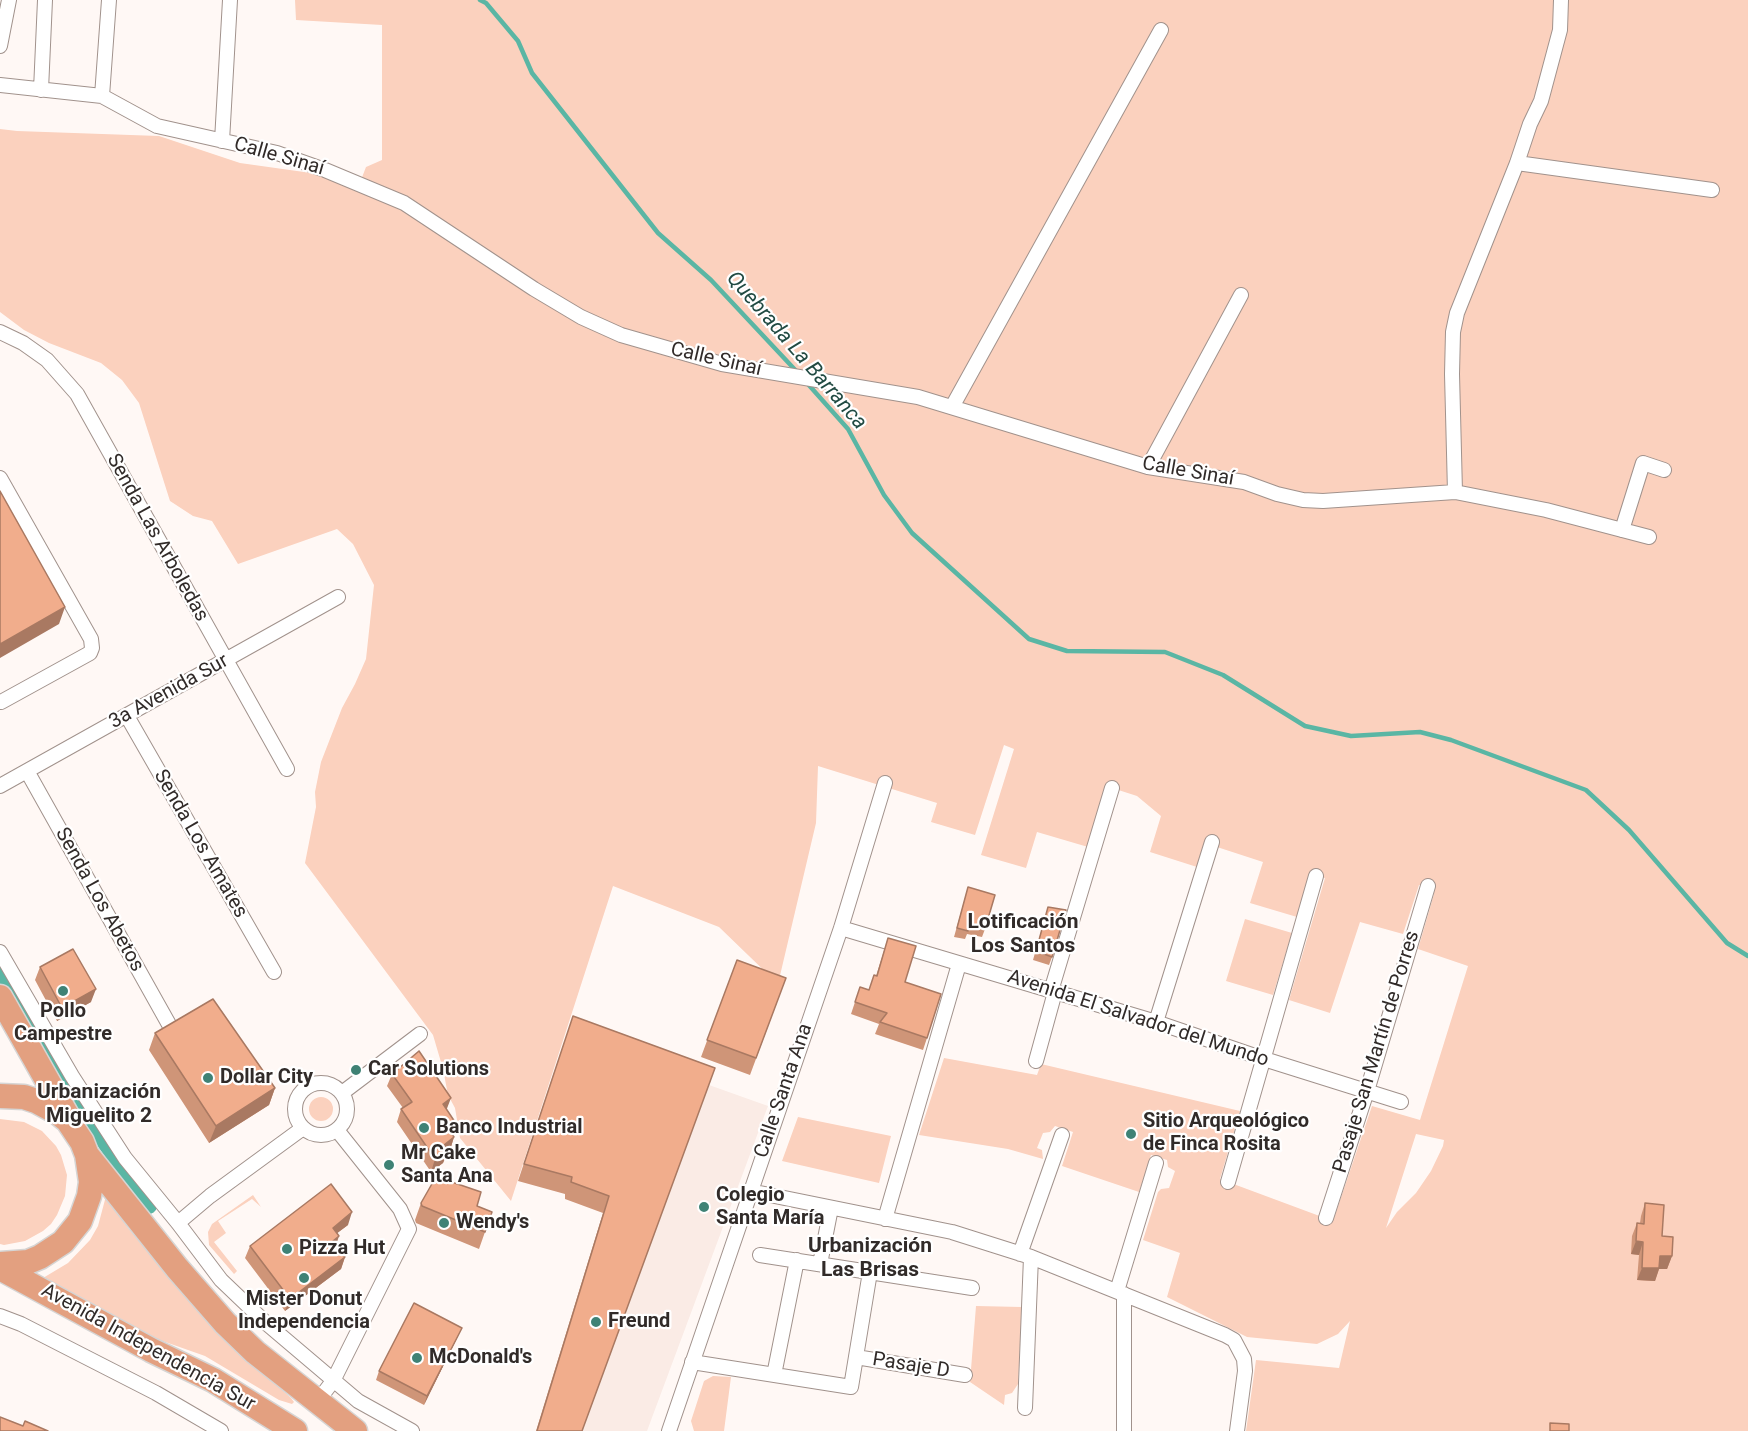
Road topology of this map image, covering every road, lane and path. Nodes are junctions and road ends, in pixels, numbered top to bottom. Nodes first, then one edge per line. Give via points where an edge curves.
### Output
1 (9, 0) edge
2 (45, 0) edge
3 (110, 0) edge
4 (230, 0) edge
5 (1561, 0) edge
6 (1161, 30) dead end
7 (0, 46) edge
8 (0, 85) edge
9 (41, 90) junction
10 (102, 96) junction
11 (222, 141) junction
12 (1517, 163) junction
13 (1713, 190) dead end
14 (1241, 295) dead end
15 (0, 332) edge
16 (952, 407) junction
17 (1148, 467) junction
18 (1664, 470) dead end
19 (0, 478) edge
20 (1455, 492) junction
21 (1622, 530) junction
22 (1650, 537) dead end
23 (338, 597) dead end
24 (226, 660) junction
25 (1, 702) edge
26 (126, 716) junction
27 (287, 770) dead end
28 (27, 771) junction
29 (885, 783) dead end
30 (0, 786) edge
31 (1112, 788) dead end
32 (1212, 842) dead end
33 (1316, 876) dead end
34 (1428, 886) dead end
35 (841, 928) junction
36 (0, 952) edge
37 (959, 963) junction
38 (274, 972) dead end
39 (9, 989) edge
40 (1053, 991) junction
41 (0, 992) edge
42 (1156, 1022) junction
43 (171, 1028) edge
44 (420, 1034) dead end
45 (1264, 1059) junction
46 (1036, 1061) dead end
47 (1367, 1091) junction
48 (342, 1093) junction
49 (0, 1096) edge
50 (88, 1101) junction
51 (1401, 1102) dead end
52 (71, 1123) junction
53 (303, 1128) junction
54 (337, 1130) junction
55 (1062, 1135) dead end
56 (87, 1155) junction
57 (1156, 1163) dead end
58 (1228, 1182) dead end
59 (750, 1191) junction
60 (831, 1208) junction
61 (156, 1218) junction
62 (1326, 1218) dead end
63 (885, 1219) junction
64 (178, 1223) junction
65 (198, 1250) junction
66 (760, 1255) dead end
67 (1025, 1255) junction
68 (797, 1260) junction
69 (0, 1264) edge
70 (820, 1264) junction
71 (0, 1268) edge
72 (177, 1268) junction
73 (870, 1272) junction
74 (972, 1288) dead end
75 (1120, 1292) junction
76 (0, 1316) edge
77 (151, 1350) junction
78 (856, 1357) junction
79 (692, 1362) junction
80 (774, 1375) junction
81 (965, 1375) dead end
82 (333, 1381) junction
83 (317, 1402) junction
84 (1025, 1408) dead end
85 (221, 1431) edge
86 (295, 1431) edge
87 (355, 1431) edge
88 (412, 1431) edge
89 (669, 1431) edge
90 (1124, 1431) edge
91 (1237, 1431) edge

1 - 7 street
2 - 9 street
3 - 10 street
4 - 11 street
5 - 12 street via 1560,30 1541,102
6 - 16 street
8 - 9 street, Calle Sinaí
9 - 10 street, Calle Sinaí
10 - 11 street, Calle Sinaí via 157,126
11 - 16 street, Calle Sinaí via 277,153 396,199 581,317 621,335 723,364 918,397
12 - 13 street
12 - 20 street via 1457,313 1452,374
14 - 17 street
15 - 24 street, Senda Las Arboledas via 47,360 77,394
16 - 17 street, Calle Sinaí
17 - 20 street, Calle Sinaí via 1244,482 1303,500
18 - 21 street via 1642,463
19 - 25 street via 91,639 92,648 90,653
20 - 21 street, Calle Sinaí
21 - 22 street, Calle Sinaí
23 - 24 street, 3a Avenida Sur
24 - 26 street, 3a Avenida Sur
24 - 27 street, Senda Las Arboledas
26 - 28 street, 3a Avenida Sur
26 - 38 street, Senda Los Amates
28 - 30 street, 3a Avenida Sur
28 - 43 street, Senda Los Abetos
29 - 35 street, Calle Santa Ana
31 - 40 street
32 - 42 street
33 - 45 street
34 - 47 street, Pasaje San Martín de Porres
35 - 37 street, Avenida El Salvador del Mundo
35 - 59 street, Calle Santa Ana
36 - 39 street
37 - 40 street, Avenida El Salvador del Mundo
37 - 63 street
39 - 41 street
39 - 50 street
39 - 52 highway
40 - 42 street, Avenida El Salvador del Mundo
40 - 46 street
42 - 45 street, Avenida El Salvador del Mundo
44 - 48 street
45 - 47 street, Avenida El Salvador del Mundo
45 - 58 street
47 - 51 street, Avenida El Salvador del Mundo
47 - 62 street, Pasaje San Martín de Porres
48 - 53 street via 320,1082 304,1089 298,1096 295,1113
48 - 54 street via 347,1110
49 - 52 highway via 24,1097 48,1106
50 - 52 street
50 - 61 street via 125,1158
52 - 56 highway
53 - 54 street via 318,1135
53 - 64 street
54 - 82 street via 400,1209 409,1229
55 - 67 street
56 - 61 highway
56 - 69 highway via 89,1196 72,1233 40,1257
57 - 75 street
59 - 60 street
59 - 79 street, Calle Santa Ana
60 - 63 street
60 - 70 street
61 - 64 street
61 - 72 highway
63 - 67 street via 952,1232
64 - 65 street
65 - 72 street
65 - 82 street via 234,1294
66 - 68 street
67 - 75 street
67 - 84 street
68 - 70 street
68 - 80 street
70 - 73 street
71 - 77 highway, Avenida Independencia Sur
72 - 83 highway via 255,1352
73 - 74 street
73 - 78 street
75 - 90 street
75 - 91 street via 1234,1340 1244,1359 1245,1371
76 - 85 street via 146,1387
77 - 83 highway via 200,1362 292,1412 310,1411
77 - 86 highway, Avenida Independencia Sur via 213,1380
78 - 80 street via 851,1388
78 - 81 street, Pasaje D
79 - 80 street
79 - 89 street, Calle Santa Ana
82 - 83 street
82 - 88 street via 357,1401
83 - 87 highway

